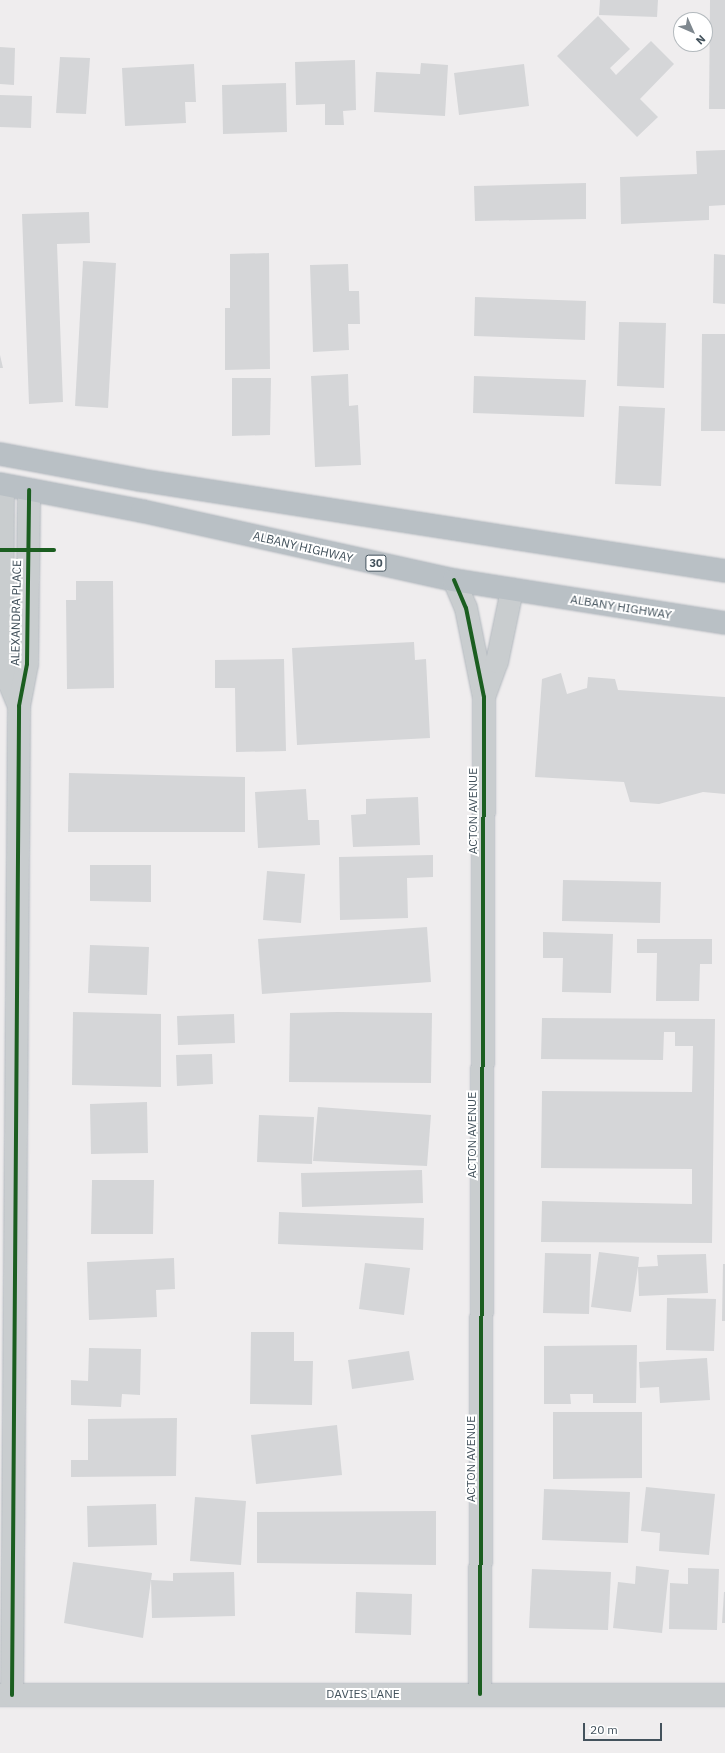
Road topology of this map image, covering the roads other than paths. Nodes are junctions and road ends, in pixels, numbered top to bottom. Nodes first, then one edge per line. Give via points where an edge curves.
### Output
1 (0, 454) edge
2 (1, 484) edge
3 (29, 490) junction
4 (725, 571) edge
5 (454, 580) junction
6 (512, 590) junction
7 (725, 624) edge
8 (484, 697) junction
9 (18, 706) junction
10 (480, 1694) junction
11 (6, 1695) edge
12 (725, 1695) edge

1 - 4 highway via 140,480
2 - 3 highway, ALBANY HIGHWAY / 30
2 - 9 street, ALEXANDRA PLACE via 2,665
3 - 5 highway, ALBANY HIGHWAY / 30 via 142,511
3 - 9 street, ALEXANDRA PLACE via 27,664
5 - 6 highway, ALBANY HIGHWAY / 30
5 - 8 street, ACTON AVENUE via 466,608
6 - 7 highway, ALBANY HIGHWAY / 30
6 - 8 street, ACTON AVENUE via 497,662
8 - 10 street, ACTON AVENUE
9 - 11 street, ALEXANDRA PLACE
10 - 11 street, DAVIES LANE
10 - 12 street, DAVIES LANE

